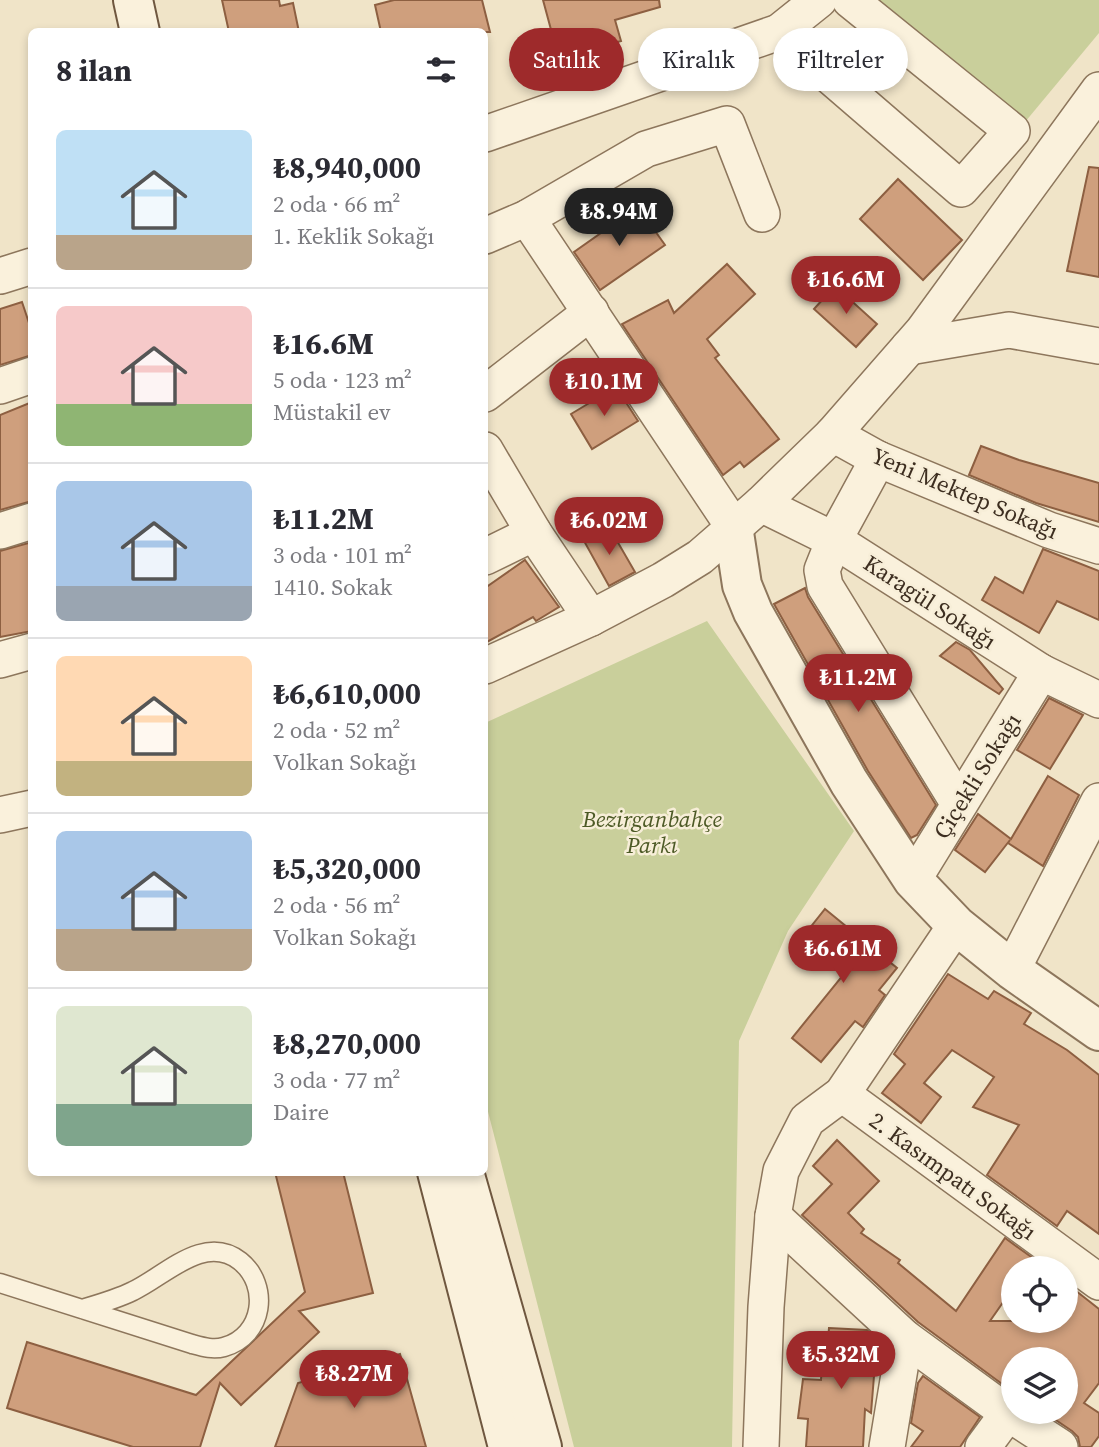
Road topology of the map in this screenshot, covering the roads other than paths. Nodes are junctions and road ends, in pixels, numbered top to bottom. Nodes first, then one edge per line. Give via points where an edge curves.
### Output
1 (133, 0) edge
2 (819, 0) edge
3 (850, 0) edge
4 (139, 28) edge
5 (784, 28) edge
6 (886, 28) edge
7 (773, 34) edge
8 (908, 45) edge
9 (1099, 90) edge
10 (847, 91) edge
11 (488, 133) edge
12 (762, 214) dead end
13 (527, 218) junction
14 (488, 235) edge
15 (28, 267) edge
16 (0, 276) edge
17 (592, 312) junction
18 (1099, 346) edge
19 (909, 347) junction
20 (28, 376) edge
21 (0, 386) edge
22 (488, 392) edge
23 (833, 434) junction
24 (488, 455) edge
25 (878, 459) junction
26 (747, 515) junction
27 (28, 522) edge
28 (0, 531) edge
29 (534, 533) junction
30 (834, 540) junction
31 (1099, 545) edge
32 (488, 556) edge
33 (591, 618) junction
34 (28, 652) edge
35 (0, 660) edge
36 (488, 665) edge
37 (1041, 672) junction
38 (1099, 700) edge
39 (1099, 801) edge
40 (959, 804) junction
41 (28, 809) edge
42 (0, 815) edge
43 (914, 880) junction
44 (956, 925) junction
45 (1012, 970) junction
46 (1099, 1031) edge
47 (842, 1094) junction
48 (438, 1176) edge
49 (465, 1176) edge
50 (774, 1216) junction
51 (1099, 1282) edge
52 (0, 1283) edge
53 (82, 1309) junction
54 (905, 1338) junction
55 (1001, 1408) edge
56 (1001, 1423) edge
57 (1025, 1424) edge
58 (508, 1447) edge
59 (542, 1447) edge
60 (761, 1447) edge
61 (887, 1447) edge
62 (983, 1447) edge
63 (1060, 1447) edge

1 - 4 street
2 - 5 street
3 - 6 street
7 - 11 street
8 - 10 street via 1012,131 961,189
9 - 19 street
12 - 13 street via 727,124 646,149
13 - 14 street
13 - 17 street
15 - 16 street
17 - 22 street
17 - 26 street
18 - 19 street via 1009,330
19 - 23 street
20 - 21 street
23 - 25 street, Yeni Mektep Sokağı
23 - 26 street
24 - 29 street
25 - 30 street
25 - 31 street, Yeni Mektep Sokağı via 1049,530
26 - 30 street, Karagül Sokağı
26 - 33 street via 700,557
26 - 43 street via 741,585 753,612 849,782
27 - 28 street
29 - 32 street
29 - 33 street
30 - 37 street, Karagül Sokağı
30 - 40 street via 822,569 825,586
33 - 36 street
34 - 35 street
37 - 38 street, Karagül Sokağı
37 - 40 street, Çiçekli Sokağı
39 - 45 street
40 - 43 street, Çiçekli Sokağı
41 - 42 street
43 - 44 street
44 - 45 street
44 - 47 street
45 - 46 street
47 - 50 street via 807,1120 781,1171
47 - 51 street, 2. Kasımpatı Sokağı
48 - 58 street
49 - 59 street
50 - 54 street
50 - 60 street
52 - 53 lane
53 - 53 lane via 208,1348 225,1347 251,1328 260,1298 253,1276 237,1258 207,1251 132,1292
54 - 55 street
54 - 61 street
56 - 62 street
57 - 63 street

